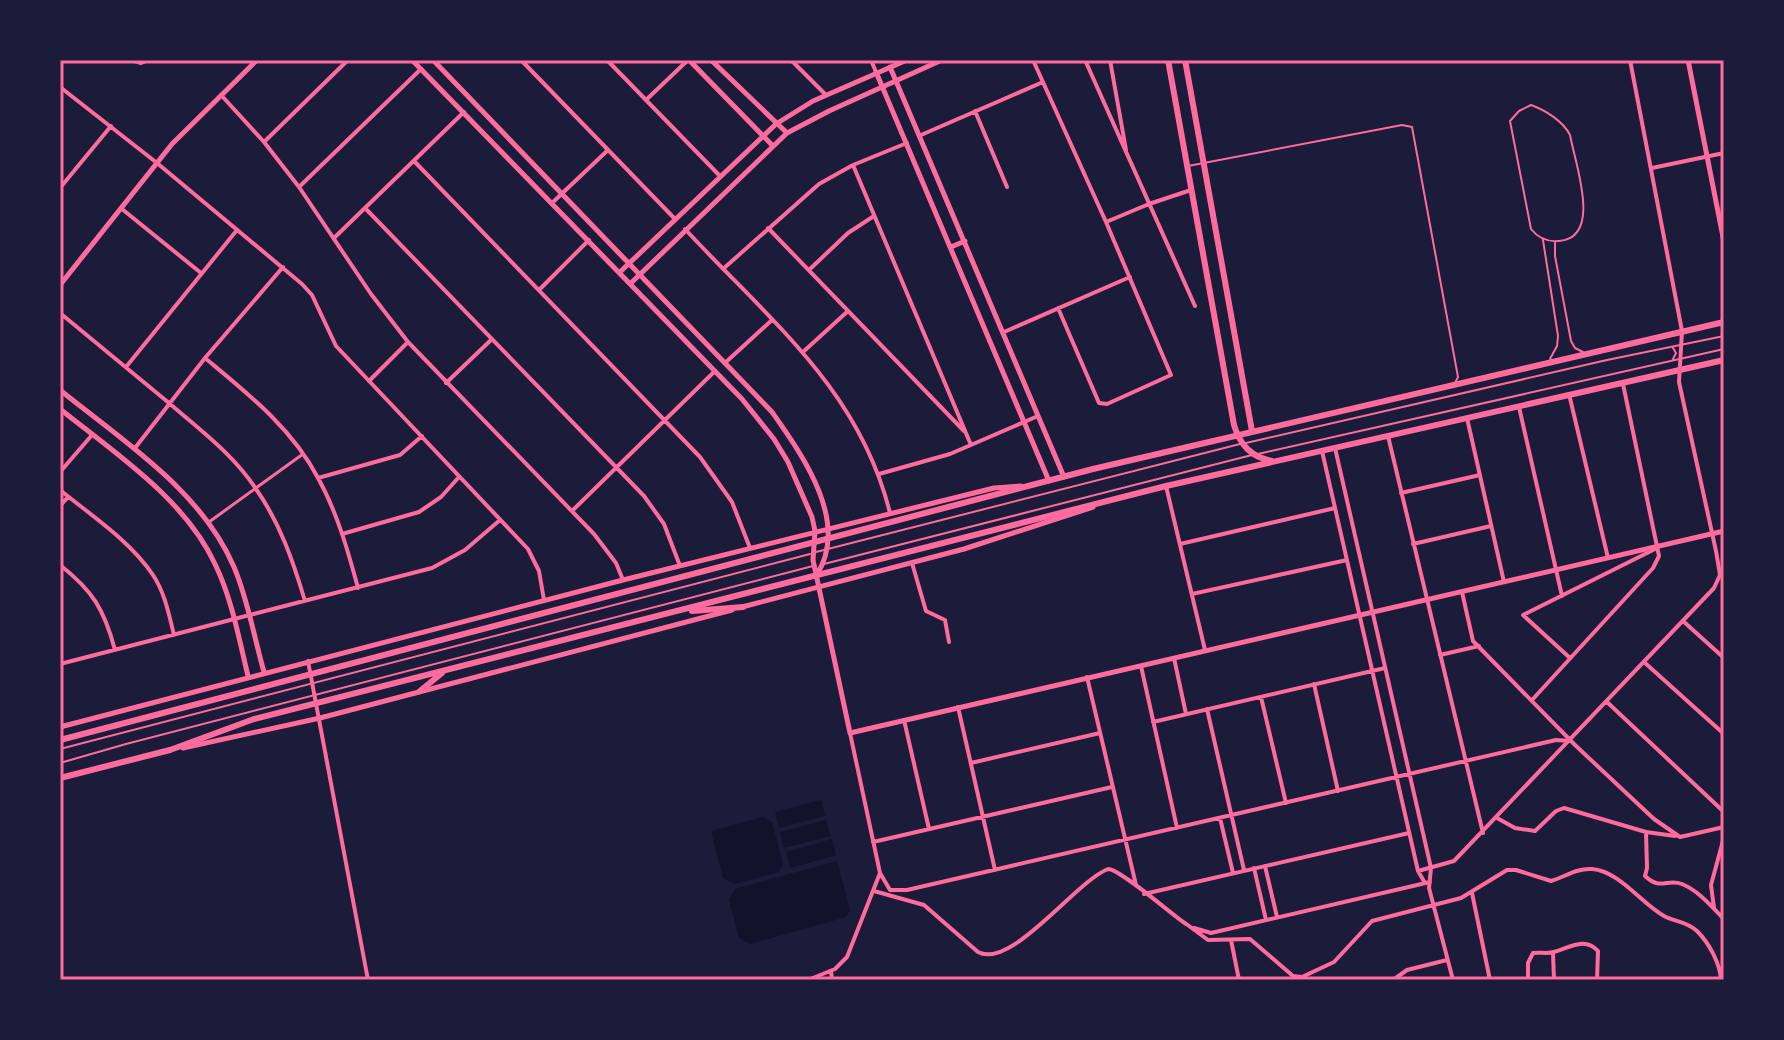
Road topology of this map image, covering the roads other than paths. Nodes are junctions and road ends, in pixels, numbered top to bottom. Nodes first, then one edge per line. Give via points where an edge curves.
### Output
1 (132, 60) edge
2 (149, 60) edge
3 (257, 60) edge
4 (348, 60) edge
5 (412, 60) edge
6 (433, 60) edge
7 (521, 60) edge
8 (607, 60) edge
9 (688, 60) edge
10 (711, 60) edge
11 (791, 60) edge
12 (871, 60) edge
13 (907, 60) edge
14 (1033, 60) edge
15 (1085, 60) edge
16 (1110, 60) edge
17 (1168, 60) edge
18 (1185, 60) edge
19 (1630, 60) edge
20 (1688, 60) edge
21 (937, 61) edge
22 (890, 67) junction
23 (421, 69) junction
24 (876, 72) junction
25 (896, 81) junction
26 (1043, 82) junction
27 (882, 87) junction
28 (61, 91) edge
29 (221, 95) junction
30 (826, 95) junction
31 (646, 100) junction
32 (975, 111) junction
33 (464, 112) junction
34 (776, 124) junction
35 (111, 126) junction
36 (787, 133) junction
37 (761, 135) junction
38 (921, 135) junction
39 (264, 142) junction
40 (907, 143) junction
41 (772, 145) junction
42 (608, 150) junction
43 (1127, 153) junction
44 (1724, 153) edge
45 (1706, 157) junction
46 (414, 161) junction
47 (157, 163) junction
48 (1204, 163) junction
49 (853, 165) junction
50 (1187, 167) junction
51 (1651, 168) junction
52 (719, 175) junction
53 (299, 187) junction
54 (1007, 187) dead end
55 (60, 188) edge
56 (1191, 190) junction
57 (562, 194) junction
58 (552, 203) junction
59 (1149, 204) junction
60 (365, 208) junction
61 (122, 209) junction
62 (874, 216) junction
63 (674, 218) junction
64 (1106, 222) junction
65 (768, 228) junction
66 (685, 229) junction
67 (237, 230) junction
68 (334, 238) junction
69 (1543, 239) junction
70 (589, 240) junction
71 (965, 241) junction
72 (1555, 242) junction
73 (1724, 242) edge
74 (951, 247) junction
75 (630, 262) junction
76 (283, 267) junction
77 (723, 269) junction
78 (809, 270) junction
79 (620, 272) junction
80 (201, 273) junction
81 (640, 273) junction
82 (1130, 277) junction
83 (631, 283) junction
84 (60, 285) edge
85 (540, 289) junction
86 (1195, 306) dead end
87 (1058, 308) junction
88 (848, 311) junction
89 (60, 313) edge
90 (772, 320) junction
91 (1724, 321) edge
92 (1682, 331) junction
93 (1004, 332) junction
94 (1724, 336) edge
95 (492, 339) junction
96 (408, 342) junction
97 (1682, 344) junction
98 (1669, 347) junction
99 (1724, 349) edge
100 (803, 352) junction
101 (1588, 352) junction
102 (1681, 357) junction
103 (205, 358) junction
104 (1671, 359) junction
105 (1724, 360) edge
106 (726, 362) junction
107 (1546, 362) junction
108 (126, 367) junction
109 (1240, 368) junction
110 (1680, 369) junction
111 (1224, 370) junction
112 (715, 371) junction
113 (369, 381) junction
114 (1622, 382) junction
115 (446, 383) junction
116 (1454, 384) junction
117 (60, 390) edge
118 (1569, 394) junction
119 (168, 403) junction
120 (1519, 406) junction
121 (60, 409) edge
122 (1039, 416) junction
123 (666, 418) junction
124 (1467, 418) junction
125 (1025, 422) junction
126 (785, 431) junction
127 (964, 431) junction
128 (1252, 431) junction
129 (1237, 434) junction
130 (92, 435) junction
131 (422, 436) junction
132 (1388, 436) junction
133 (774, 439) junction
134 (1242, 444) junction
135 (971, 445) junction
136 (1335, 448) junction
137 (133, 450) junction
138 (1322, 451) junction
139 (303, 454) junction
140 (1254, 455) junction
141 (1275, 461) junction
142 (616, 469) junction
143 (60, 472) edge
144 (879, 474) junction
145 (1480, 475) junction
146 (459, 477) junction
147 (1064, 477) junction
148 (318, 478) junction
149 (1049, 482) junction
150 (1040, 484) junction
151 (1166, 486) junction
152 (257, 489) junction
153 (60, 490) edge
154 (1401, 493) junction
155 (68, 497) junction
156 (1105, 501) junction
157 (60, 506) edge
158 (1335, 508) junction
159 (572, 511) junction
160 (890, 513) junction
161 (500, 520) junction
162 (209, 522) junction
163 (1491, 526) junction
164 (830, 527) junction
165 (815, 531) junction
166 (1724, 531) edge
167 (342, 534) junction
168 (1712, 534) junction
169 (829, 540) junction
170 (813, 544) junction
171 (1180, 544) junction
172 (1413, 544) junction
173 (1659, 546) junction
174 (750, 548) junction
175 (827, 549) junction
176 (812, 553) junction
177 (1608, 558) junction
178 (1347, 560) junction
179 (912, 563) junction
180 (824, 564) junction
181 (60, 565) edge
182 (680, 566) junction
183 (814, 566) junction
184 (1556, 571) junction
185 (816, 576) junction
186 (623, 580) junction
187 (1718, 581) junction
188 (1504, 582) junction
189 (1724, 586) edge
190 (358, 588) junction
191 (819, 588) junction
192 (1462, 592) junction
193 (1192, 594) junction
194 (1562, 596) junction
195 (1427, 599) junction
196 (544, 600) junction
197 (305, 601) junction
198 (743, 607) junction
199 (1372, 612) junction
200 (672, 613) junction
201 (249, 614) junction
202 (1359, 615) junction
203 (233, 618) junction
204 (1683, 621) junction
205 (174, 635) junction
206 (949, 642) dead end
207 (1479, 646) junction
208 (115, 650) junction
209 (1205, 650) junction
210 (1440, 655) junction
211 (1174, 658) junction
212 (1570, 658) junction
213 (1724, 658) edge
214 (308, 661) junction
215 (1644, 662) junction
216 (60, 664) edge
217 (1140, 665) junction
218 (1385, 668) junction
219 (1372, 671) junction
220 (264, 672) junction
221 (443, 672) junction
222 (311, 674) junction
223 (248, 676) junction
224 (1087, 677) junction
225 (313, 683) junction
226 (1314, 684) junction
227 (420, 691) junction
228 (316, 695) junction
229 (1261, 697) junction
230 (1532, 700) junction
231 (1607, 702) junction
232 (318, 704) junction
233 (958, 707) junction
234 (1207, 709) junction
235 (1186, 714) junction
236 (320, 718) junction
237 (904, 720) junction
238 (1153, 722) junction
239 (60, 727) edge
240 (850, 733) junction
241 (1100, 733) junction
242 (1724, 734) edge
243 (60, 740) edge
244 (1570, 741) junction
245 (60, 749) edge
246 (170, 750) junction
247 (1465, 761) junction
248 (60, 763) edge
249 (971, 763) junction
250 (1410, 774) junction
251 (1397, 777) junction
252 (60, 778) edge
253 (1112, 787) junction
254 (1338, 791) junction
255 (1286, 803) junction
256 (1724, 812) edge
257 (1232, 815) junction
258 (983, 816) junction
259 (1220, 818) junction
260 (1497, 818) junction
261 (1724, 827) edge
262 (1177, 828) junction
263 (929, 829) junction
264 (1646, 832) junction
265 (1409, 833) junction
266 (1483, 833) junction
267 (1680, 837) junction
268 (1724, 837) edge
269 (1125, 840) junction
270 (873, 842) junction
271 (1265, 866) junction
272 (1254, 868) junction
273 (1431, 868) junction
274 (995, 870) junction
275 (1244, 871) junction
276 (1418, 871) junction
277 (880, 873) junction
278 (1233, 873) junction
279 (1428, 884) junction
280 (1137, 887) junction
281 (874, 891) junction
282 (1472, 893) junction
283 (1144, 894) junction
284 (1434, 906) junction
285 (1715, 910) junction
286 (1277, 917) junction
287 (1724, 919) edge
288 (1266, 920) junction
289 (1185, 923) junction
290 (1231, 940) junction
291 (1553, 953) junction
292 (1447, 960) junction
293 (831, 971) junction
294 (1308, 975) junction
295 (368, 980) edge
296 (808, 980) edge
297 (832, 980) edge
298 (1239, 980) edge
299 (1316, 980) edge
300 (1393, 980) edge
301 (1453, 980) edge
302 (1490, 980) edge
303 (1528, 980) edge
304 (1554, 980) edge
305 (1597, 980) edge
306 (1721, 980) edge

1 - 2 street
3 - 29 street
4 - 39 street
5 - 23 street
6 - 57 street
7 - 42 street
8 - 31 street
9 - 31 street
9 - 37 street
10 - 34 street
11 - 30 street
12 - 24 street
13 - 22 street
14 - 26 street
15 - 43 street
16 - 43 street
17 - 50 main road
18 - 48 main road
19 - 51 street
20 - 45 street
21 - 25 street
22 - 24 street
22 - 25 street
23 - 33 street
23 - 53 street
24 - 27 street
24 - 30 street
25 - 27 street
25 - 38 street
26 - 32 street
26 - 64 street
27 - 36 street
27 - 40 street
28 - 35 street
29 - 39 street
29 - 47 street
30 - 34 street
31 - 52 street
32 - 38 street
32 - 54 street
33 - 46 street
33 - 58 street
34 - 36 street
34 - 37 street
35 - 47 street
35 - 55 street
36 - 41 street
37 - 41 street
37 - 52 street
38 - 71 street
39 - 53 street
40 - 49 street
40 - 74 street
41 - 66 street
42 - 57 street
42 - 63 street
43 - 59 street
44 - 45 street
45 - 51 street
45 - 73 street
46 - 60 street
46 - 85 street
47 - 61 street
47 - 67 street
48 - 50 lane
48 - 109 main road
48 - 116 lane via 1412,127 1458,377
49 - 62 street
49 - 65 street via 819,184
50 - 56 main road
51 - 92 street
52 - 63 street
53 - 68 street
56 - 59 street
56 - 111 main road
57 - 58 street
57 - 75 street
58 - 70 street
59 - 64 street
59 - 86 street
60 - 68 street
60 - 95 street
61 - 80 street
61 - 84 street
62 - 78 street
62 - 127 street
63 - 75 street
64 - 82 street
65 - 77 street
65 - 78 street
66 - 77 street
66 - 81 street
67 - 76 street
67 - 80 street
68 - 96 street
69 - 72 lane
69 - 72 lane via 1531,229 1510,121 1531,105 1568,132 1584,213 1575,235
69 - 107 lane via 1558,336
70 - 79 street
70 - 85 street
71 - 74 street
71 - 93 street
72 - 101 lane via 1571,343
74 - 125 street
75 - 79 street
75 - 81 street
76 - 103 street
76 - 113 street via 312,295 336,346
77 - 90 street
78 - 88 street
79 - 83 street
80 - 108 street
81 - 83 street
81 - 106 street
82 - 87 street
82 - 87 street via 1171,375 1102,404
83 - 112 street
85 - 123 street
87 - 93 street
88 - 100 street
88 - 127 street
89 - 108 street
90 - 100 street
90 - 106 street
91 - 92 main road
92 - 97 street
92 - 101 main road
93 - 122 street
94 - 97 lane
95 - 115 street
95 - 142 street
96 - 113 street
96 - 115 street
97 - 98 lane
97 - 102 street
98 - 104 lane via 1676,351
98 - 134 lane
99 - 102 lane
100 - 144 street via 845,406
101 - 107 main road
102 - 104 lane
102 - 110 street
103 - 119 street
103 - 139 street via 252,396
104 - 140 lane
105 - 110 main road
106 - 126 street
107 - 116 main road
108 - 119 street
109 - 111 main road via 1233,374
109 - 128 main road
110 - 114 main road
110 - 168 street
111 - 129 main road
112 - 123 street
112 - 133 street
113 - 131 street
114 - 118 main road
114 - 173 street
115 - 159 street
116 - 128 main road
117 - 137 street
118 - 120 main road
118 - 177 street
119 - 137 street
119 - 152 street via 237,462
120 - 124 main road
120 - 184 street
121 - 130 street
122 - 125 street
122 - 147 street
123 - 142 street
123 - 174 street via 714,473
124 - 132 main road
124 - 145 street
125 - 135 street
125 - 149 street
126 - 133 street
126 - 164 street via 811,477
127 - 135 street
128 - 129 main road
129 - 134 main road
129 - 147 main road
130 - 143 street
130 - 203 street via 165,496 197,531 217,567
131 - 146 street
131 - 148 street via 400,455
132 - 136 main road
132 - 154 street
133 - 165 street
134 - 140 main road
134 - 175 lane
135 - 144 street
136 - 138 main road
136 - 199 street
137 - 162 street
138 - 141 main road
138 - 158 street
139 - 148 street
139 - 152 street
140 - 141 main road
140 - 180 lane
141 - 151 main road
142 - 159 street
142 - 182 street via 659,517
144 - 160 street
145 - 154 street
145 - 163 street
146 - 161 street
146 - 167 street via 419,512
147 - 149 main road
148 - 167 street
149 - 150 main road
150 - 160 street via 994,488
150 - 169 main road
151 - 156 main road
151 - 171 street
152 - 162 street
152 - 197 street via 292,556
153 - 155 street
154 - 172 street
155 - 157 street
155 - 205 street via 128,546 154,576
156 - 179 street
156 - 185 main road
158 - 171 street
158 - 178 street
159 - 186 street via 602,543
160 - 164 street
161 - 190 street via 444,562
161 - 196 street via 532,555
162 - 201 street via 235,570
163 - 172 street
163 - 188 street
164 - 165 street
164 - 169 street
165 - 170 street
165 - 174 street
166 - 168 street
167 - 190 street
168 - 173 street
168 - 187 street
169 - 170 main road
169 - 175 street
170 - 176 street
170 - 222 main road
171 - 193 street
172 - 195 street
173 - 177 street
173 - 194 street
173 - 212 street via 1653,568
174 - 182 street
175 - 176 lane
175 - 180 street
176 - 183 street
176 - 225 lane
177 - 184 street
178 - 193 street
178 - 202 street
179 - 191 street
179 - 206 street via 925,609 945,620
180 - 183 lane
180 - 185 street
181 - 208 street via 103,609
182 - 186 street
183 - 185 street
183 - 228 lane
184 - 188 street
184 - 194 street
185 - 191 street
185 - 200 main road
186 - 196 street
187 - 189 street
187 - 204 street
188 - 192 street
190 - 197 street
191 - 198 street
191 - 240 street
192 - 195 street
192 - 207 street via 1473,641
193 - 209 street
194 - 212 street via 1523,615
195 - 199 street
195 - 210 street
196 - 214 street
197 - 201 street
198 - 200 main road
198 - 227 street
199 - 202 street
199 - 218 street
200 - 221 main road
201 - 203 street
201 - 220 street
202 - 209 street
202 - 219 street
203 - 205 street
203 - 223 street
204 - 213 street
204 - 215 street
205 - 208 street
207 - 210 street
207 - 230 street
208 - 216 street
209 - 211 street
210 - 247 street
211 - 217 street
211 - 235 street
212 - 230 street
214 - 220 street
214 - 222 street
215 - 231 street
215 - 242 street
217 - 224 street
217 - 238 street
218 - 219 street
218 - 250 street
219 - 226 street
219 - 251 street
220 - 223 street
221 - 227 main road
221 - 232 main road
222 - 225 street
222 - 243 main road
223 - 239 street
224 - 233 street
224 - 241 street
225 - 228 street
225 - 245 lane
226 - 229 street
226 - 254 street
227 - 236 street
228 - 232 street
228 - 248 lane
229 - 234 street
229 - 255 street
230 - 244 street
231 - 244 street
231 - 256 street
232 - 236 street
232 - 246 main road via 254,719
233 - 237 street
233 - 249 street
234 - 235 street
234 - 257 street
235 - 238 street
236 - 246 street
236 - 295 street
237 - 240 street
237 - 263 street
238 - 262 street
240 - 270 street
241 - 249 street
241 - 253 street
244 - 247 street
244 - 260 street
244 - 267 street
246 - 252 main road
247 - 250 street
247 - 266 street
249 - 258 street
250 - 251 street
250 - 273 street
251 - 254 street
251 - 265 street
253 - 258 street
253 - 269 street
254 - 255 street
255 - 257 street
257 - 259 street
257 - 275 street
258 - 263 street
258 - 274 street
259 - 262 street
259 - 278 street
260 - 264 street via 1535,831 1564,808
260 - 266 street
261 - 267 street
262 - 269 street
263 - 270 street
264 - 267 street
264 - 285 street via 1645,876 1657,884 1681,884
265 - 271 street
265 - 276 street
266 - 273 street via 1451,863
268 - 285 street via 1711,885
269 - 274 street
269 - 280 street
270 - 277 street
271 - 272 street
271 - 286 street
272 - 275 street
272 - 288 street
273 - 276 street
273 - 279 street
274 - 277 street via 901,892 887,887
275 - 278 street
276 - 279 street
277 - 281 street
278 - 283 street
279 - 284 street
279 - 286 street
280 - 281 street via 1116,870 1102,871 1017,943 991,956 978,952 924,905
280 - 283 street
281 - 293 street via 851,951
282 - 284 street
282 - 302 street
282 - 306 street via 1510,869 1551,881 1574,871 1603,872 1664,917 1694,928 1711,951
283 - 289 street
284 - 292 street
284 - 294 street via 1372,921 1334,962
285 - 287 street
286 - 288 street
288 - 289 street via 1208,934
289 - 290 street via 1208,940
290 - 294 street via 1250,939 1293,976
290 - 298 street
291 - 303 street via 1530,956
291 - 304 street
291 - 305 street via 1581,943 1593,945 1599,957
292 - 300 street via 1407,970
292 - 301 street
293 - 296 street
293 - 297 street
294 - 299 street

